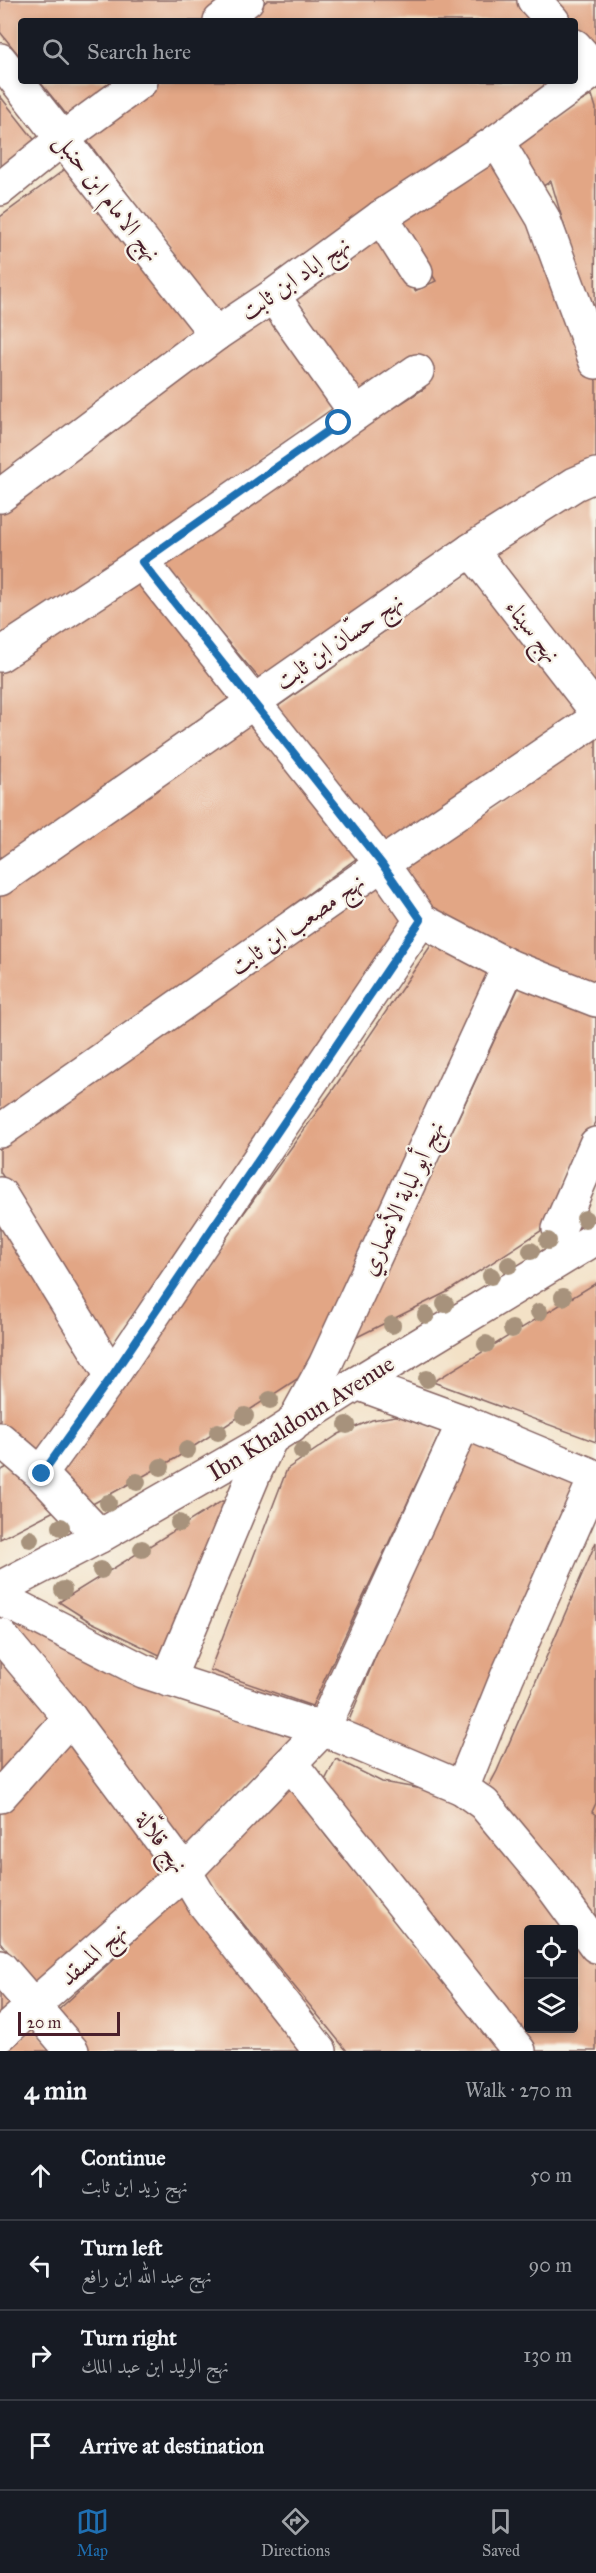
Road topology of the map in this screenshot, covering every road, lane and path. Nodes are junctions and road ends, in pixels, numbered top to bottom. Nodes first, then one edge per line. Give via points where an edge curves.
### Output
1 (247, 0) edge
2 (534, 0) edge
3 (224, 18) edge
4 (550, 18) edge
5 (0, 60) edge
6 (18, 83) edge
7 (19, 84) edge
8 (137, 84) edge
9 (574, 84) edge
10 (62, 139) junction
11 (496, 141) junction
12 (0, 189) edge
13 (381, 217) junction
14 (416, 272) dead end
15 (273, 296) junction
16 (216, 334) junction
17 (596, 362) edge
18 (417, 371) dead end
19 (356, 413) junction
20 (596, 475) edge
21 (0, 495) edge
22 (471, 550) junction
23 (142, 562) junction
24 (0, 655) edge
25 (253, 702) junction
26 (596, 711) edge
27 (596, 719) edge
28 (382, 864) junction
29 (0, 879) edge
30 (421, 920) junction
31 (509, 966) junction
32 (596, 1000) edge
33 (0, 1131) edge
34 (596, 1144) edge
35 (0, 1194) edge
36 (559, 1228) dead end
37 (596, 1239) edge
38 (112, 1376) junction
39 (357, 1383) junction
40 (464, 1422) junction
41 (281, 1432) junction
42 (0, 1439) edge
43 (42, 1474) junction
44 (100, 1536) junction
45 (0, 1588) edge
46 (0, 1598) edge
47 (0, 1635) edge
48 (168, 1680) junction
49 (70, 1718) junction
50 (323, 1729) junction
51 (291, 1764) junction
52 (462, 1788) junction
53 (0, 1796) edge
54 (185, 1872) junction
55 (596, 1946) edge
56 (0, 1967) edge
57 (33, 2007) junction
58 (0, 2035) edge
59 (72, 2051) edge
60 (320, 2051) edge
61 (519, 2051) edge

1 - 3 street
2 - 4 street
5 - 6 street, نهج الامام ابن حنبل
7 - 10 street, نهج الامام ابن حنبل
8 - 10 street
9 - 11 street, نهج اياد ابن ثابت
10 - 12 street
10 - 16 street, نهج الامام ابن حنبل
11 - 13 street, نهج اياد ابن ثابت
11 - 17 street via 543,218
13 - 14 street
13 - 15 street, نهج اياد ابن ثابت
15 - 16 street, نهج اياد ابن ثابت
15 - 19 street
16 - 21 street, نهج اياد ابن ثابت
18 - 19 street
19 - 23 street
20 - 22 street, نهج حسّان ابن ثابت via 575,484
22 - 25 street, نهج حسّان ابن ثابت
22 - 26 street, نهج سيناء
23 - 24 street
23 - 25 street
25 - 28 street
25 - 29 street, نهج حسّان ابن ثابت
27 - 28 street, نهج مصعب ابن ثابت
28 - 30 street
28 - 33 street, نهج مصعب ابن ثابت
30 - 31 street
30 - 38 street
31 - 32 street
31 - 41 street, نهج أبو لبابة الأنصاري via 325,1365
34 - 36 street
35 - 38 street
37 - 39 street, Ibn Khaldoun Avenue
38 - 43 street
39 - 40 street
39 - 41 street, Ibn Khaldoun Avenue
40 - 50 street, نهج المسقد
40 - 52 street via 589,1474 593,1483
41 - 44 street, Ibn Khaldoun Avenue
41 - 48 street, نهج أبو لبابة الأنصاري via 254,1474
42 - 43 street
43 - 44 street
44 - 45 street, Ibn Khaldoun Avenue
46 - 48 street
47 - 49 street, نهج قلاّلة
48 - 50 street
49 - 53 street
49 - 54 street, نهج قلاّلة
50 - 51 street, نهج المسقد
50 - 52 street
51 - 54 street, نهج المسقد
51 - 61 street
52 - 55 street via 484,1804
54 - 57 street, نهج المسقد
54 - 60 street, نهج قلاّلة via 203,1902
56 - 57 street
57 - 58 street, نهج المسقد
57 - 59 street

